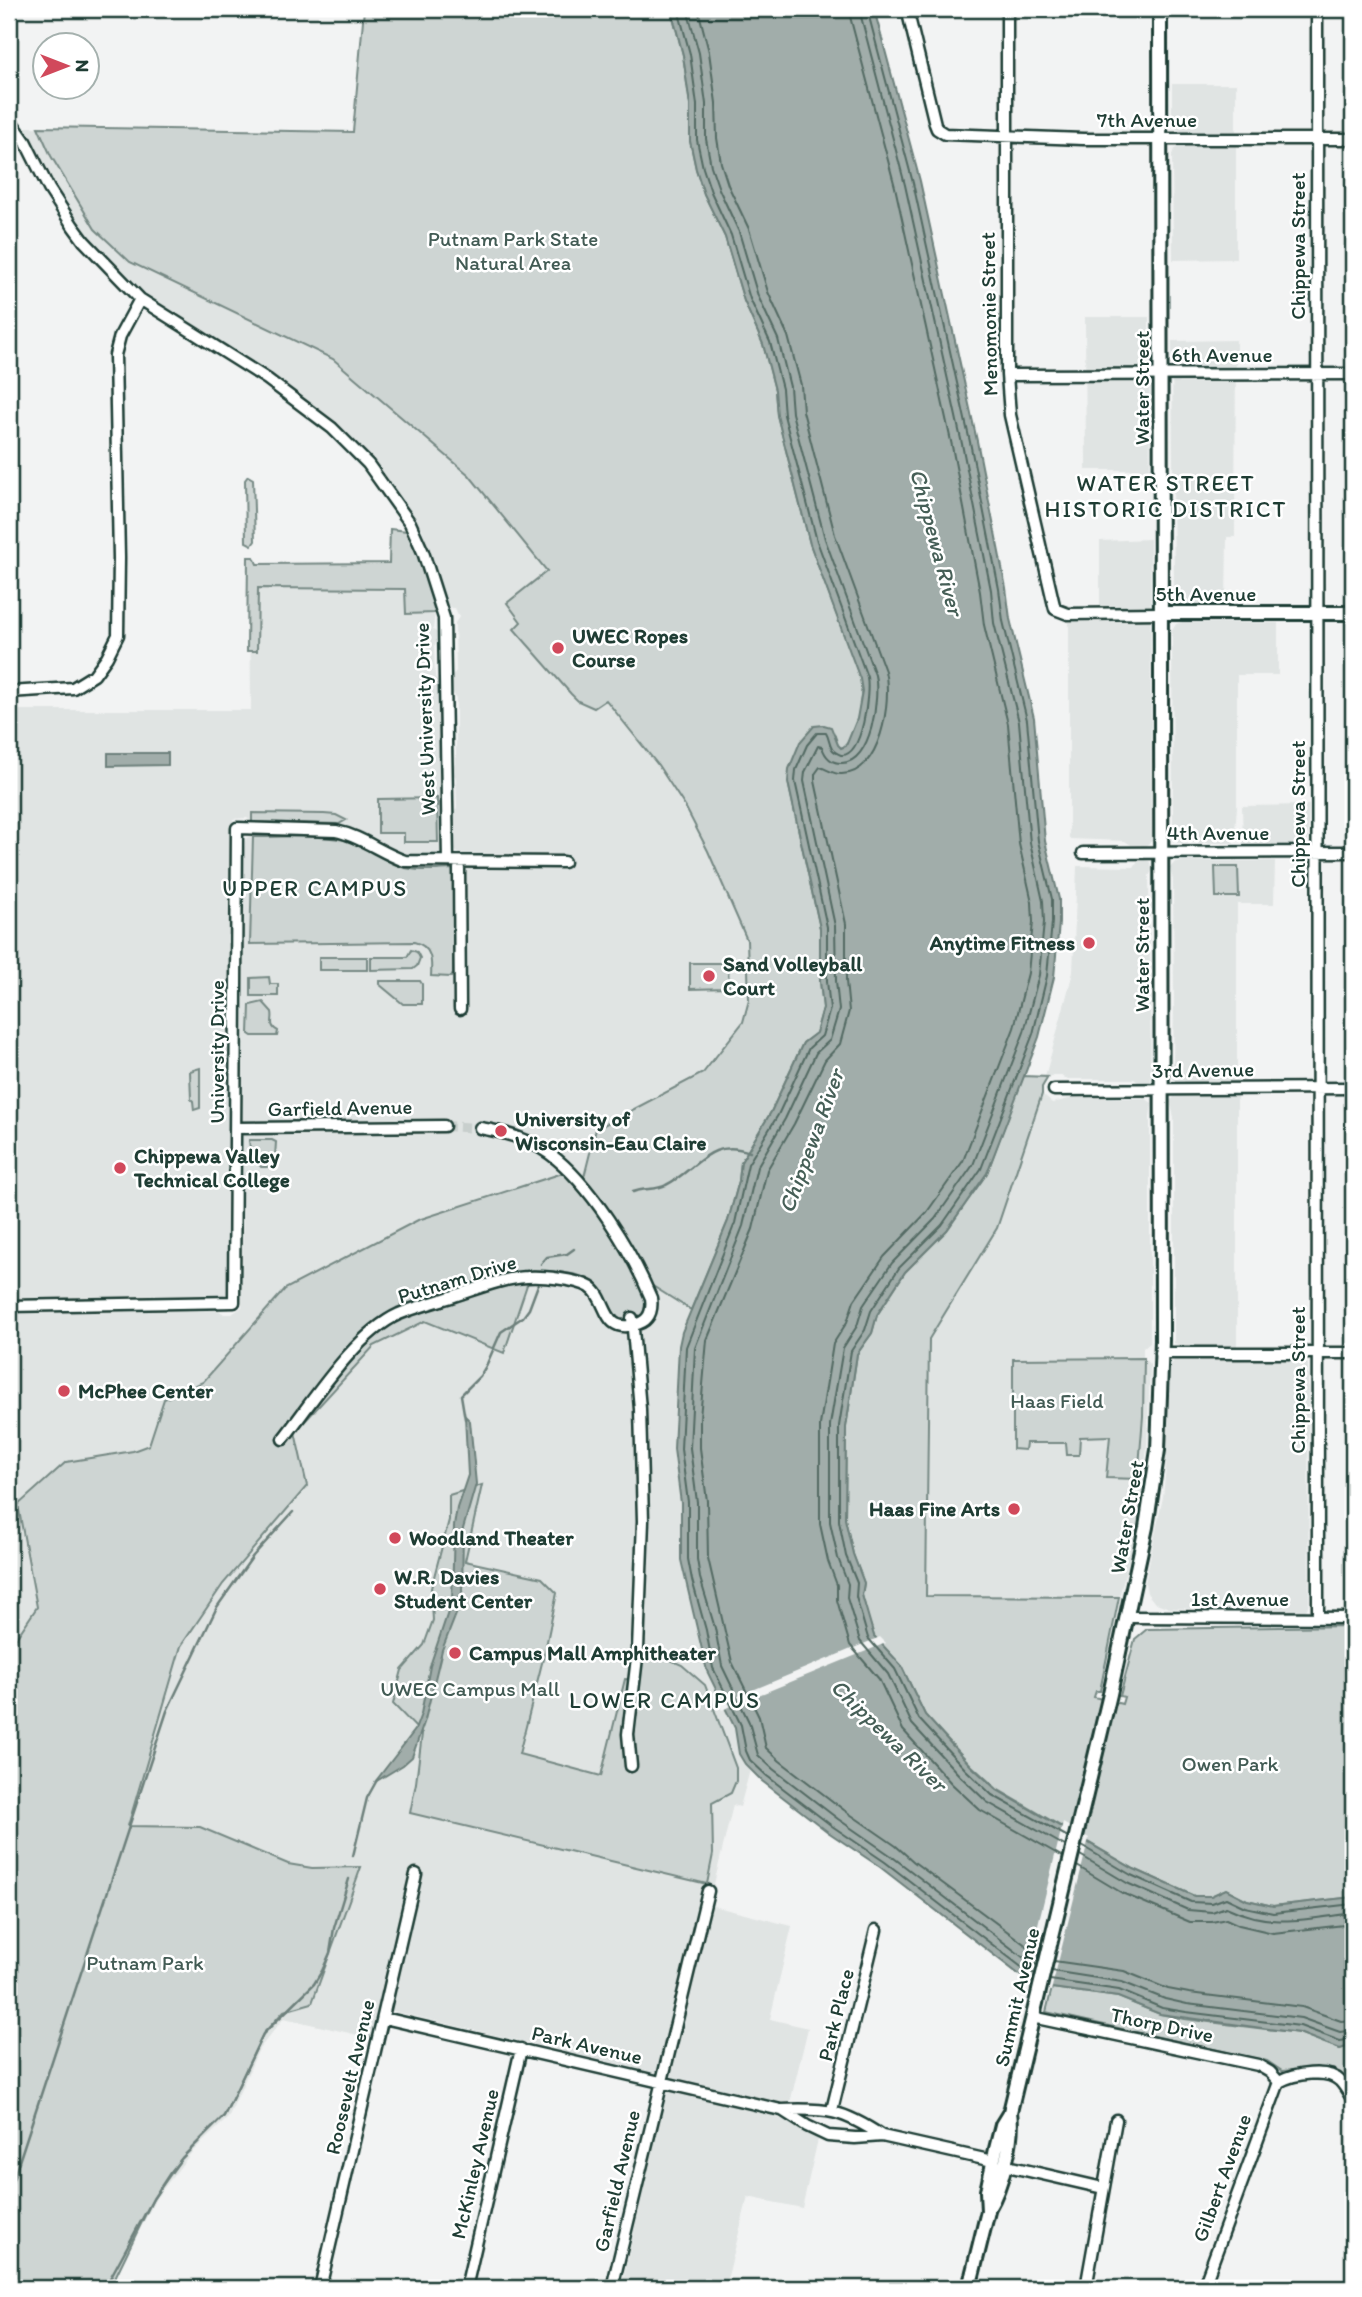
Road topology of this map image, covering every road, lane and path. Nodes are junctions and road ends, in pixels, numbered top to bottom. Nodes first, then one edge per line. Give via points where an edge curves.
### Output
1 (907, 9) edge
2 (1007, 9) edge
3 (1160, 9) edge
4 (1317, 9) edge
5 (9, 118) edge
6 (1007, 136) junction
7 (1161, 139) junction
8 (1317, 139) junction
9 (1353, 139) edge
10 (140, 299) junction
11 (1317, 373) junction
12 (1353, 374) edge
13 (1161, 375) junction
14 (1007, 376) junction
15 (1060, 612) joint
16 (1161, 613) junction
17 (1317, 613) junction
18 (1353, 613) edge
19 (9, 692) edge
20 (1318, 852) junction
21 (1353, 852) edge
22 (1083, 853) dead end
23 (1161, 853) junction
24 (448, 861) junction
25 (564, 862) dead end
26 (459, 869) dead end
27 (460, 1009) dead end
28 (1317, 1088) junction
29 (1353, 1088) edge
30 (1054, 1090) dead end
31 (1162, 1090) junction
32 (444, 1126) tunnel mouth
33 (236, 1128) junction
34 (480, 1128) tunnel mouth
35 (9, 1306) edge
36 (632, 1321) junction
37 (1160, 1353) junction
38 (1317, 1353) junction
39 (1353, 1353) edge
40 (283, 1439) dead end
41 (1127, 1617) junction
42 (1318, 1618) junction
43 (1353, 1618) edge
44 (631, 1766) dead end
45 (416, 1874) dead end
46 (1063, 1890) joint
47 (708, 1891) dead end
48 (876, 1930) dead end
49 (1033, 2013) junction
50 (384, 2018) junction
51 (521, 2049) junction
52 (1279, 2082) junction
53 (660, 2083) junction
54 (1353, 2100) edge
55 (781, 2110) junction
56 (832, 2110) junction
57 (1116, 2120) dead end
58 (882, 2136) junction
59 (998, 2163) junction
60 (1102, 2188) junction
61 (320, 2288) edge
62 (466, 2288) edge
63 (612, 2288) edge
64 (969, 2288) edge
65 (1086, 2288) edge
66 (1203, 2288) edge

1 - 6 street, 7th Avenue via 942,133
2 - 6 street, Menomonie Street
3 - 7 main road, Water Street
4 - 8 street, Chippewa Street
5 - 10 street, West University Drive via 73,226
6 - 7 street, 7th Avenue
6 - 14 street, Menomonie Street
7 - 8 street, 7th Avenue
7 - 13 main road, Water Street
8 - 9 street, 7th Avenue
8 - 11 street, Chippewa Street
10 - 19 street via 115,355 118,635 94,675 73,688
10 - 24 street, West University Drive via 267,379 332,428 368,464 410,523 444,618
11 - 12 street, 6th Avenue
11 - 13 street, 6th Avenue
11 - 17 street, Chippewa Street
13 - 14 street, 6th Avenue
13 - 16 main road, Water Street
14 - 15 street, Menomonie Street via 1010,415 1055,609
15 - 16 street, 5th Avenue
16 - 17 main road, 5th Avenue
16 - 23 main road, Water Street
17 - 18 main road, 5th Avenue
17 - 20 street, Chippewa Street
20 - 21 street, 4th Avenue
20 - 23 street, 4th Avenue
20 - 28 street, Chippewa Street
22 - 23 street, 4th Avenue
23 - 31 main road, Water Street
24 - 25 street
24 - 33 street, University Drive via 405,861 336,831 237,828
26 - 27 street
28 - 29 street, 3rd Avenue
28 - 31 street, 3rd Avenue
28 - 38 street, Chippewa Street
30 - 31 street, 3rd Avenue
31 - 37 main road, Water Street
32 - 33 street, Garfield Avenue
33 - 35 street, University Drive via 233,1302
34 - 36 street via 534,1144 560,1162 587,1193 619,1235 651,1298 648,1317
36 - 40 street, Putnam Drive via 624,1327 616,1324 589,1286 525,1277 397,1315 358,1344
36 - 44 street via 643,1521 638,1649 628,1734
37 - 38 street
37 - 41 main road, Water Street via 1158,1450
38 - 39 street
38 - 42 street, Chippewa Street
41 - 42 street, 1st Avenue
41 - 46 main road, Water Street
42 - 43 street, 1st Avenue
45 - 50 street, Roosevelt Avenue
46 - 49 main road, Summit Avenue
47 - 53 street, Garfield Avenue
48 - 56 street, Park Place
49 - 52 street, Thorp Drive via 1258,2065
49 - 59 main road, Summit Avenue via 1010,2112 1002,2125
50 - 51 street, Park Avenue
50 - 61 street, Roosevelt Avenue
51 - 53 street, Park Avenue
51 - 62 street, McKinley Avenue
52 - 54 street via 1331,2076 1341,2081
52 - 66 street, Gilbert Avenue
53 - 55 street, Park Avenue
53 - 63 street, Garfield Avenue
55 - 56 street, Park Avenue
55 - 58 street, Park Avenue via 828,2136
56 - 58 street, Park Avenue via 857,2119
57 - 60 street
58 - 59 street, Park Avenue
59 - 60 street, Park Avenue
59 - 64 main road, Summit Avenue via 997,2194 988,2211
60 - 65 street

